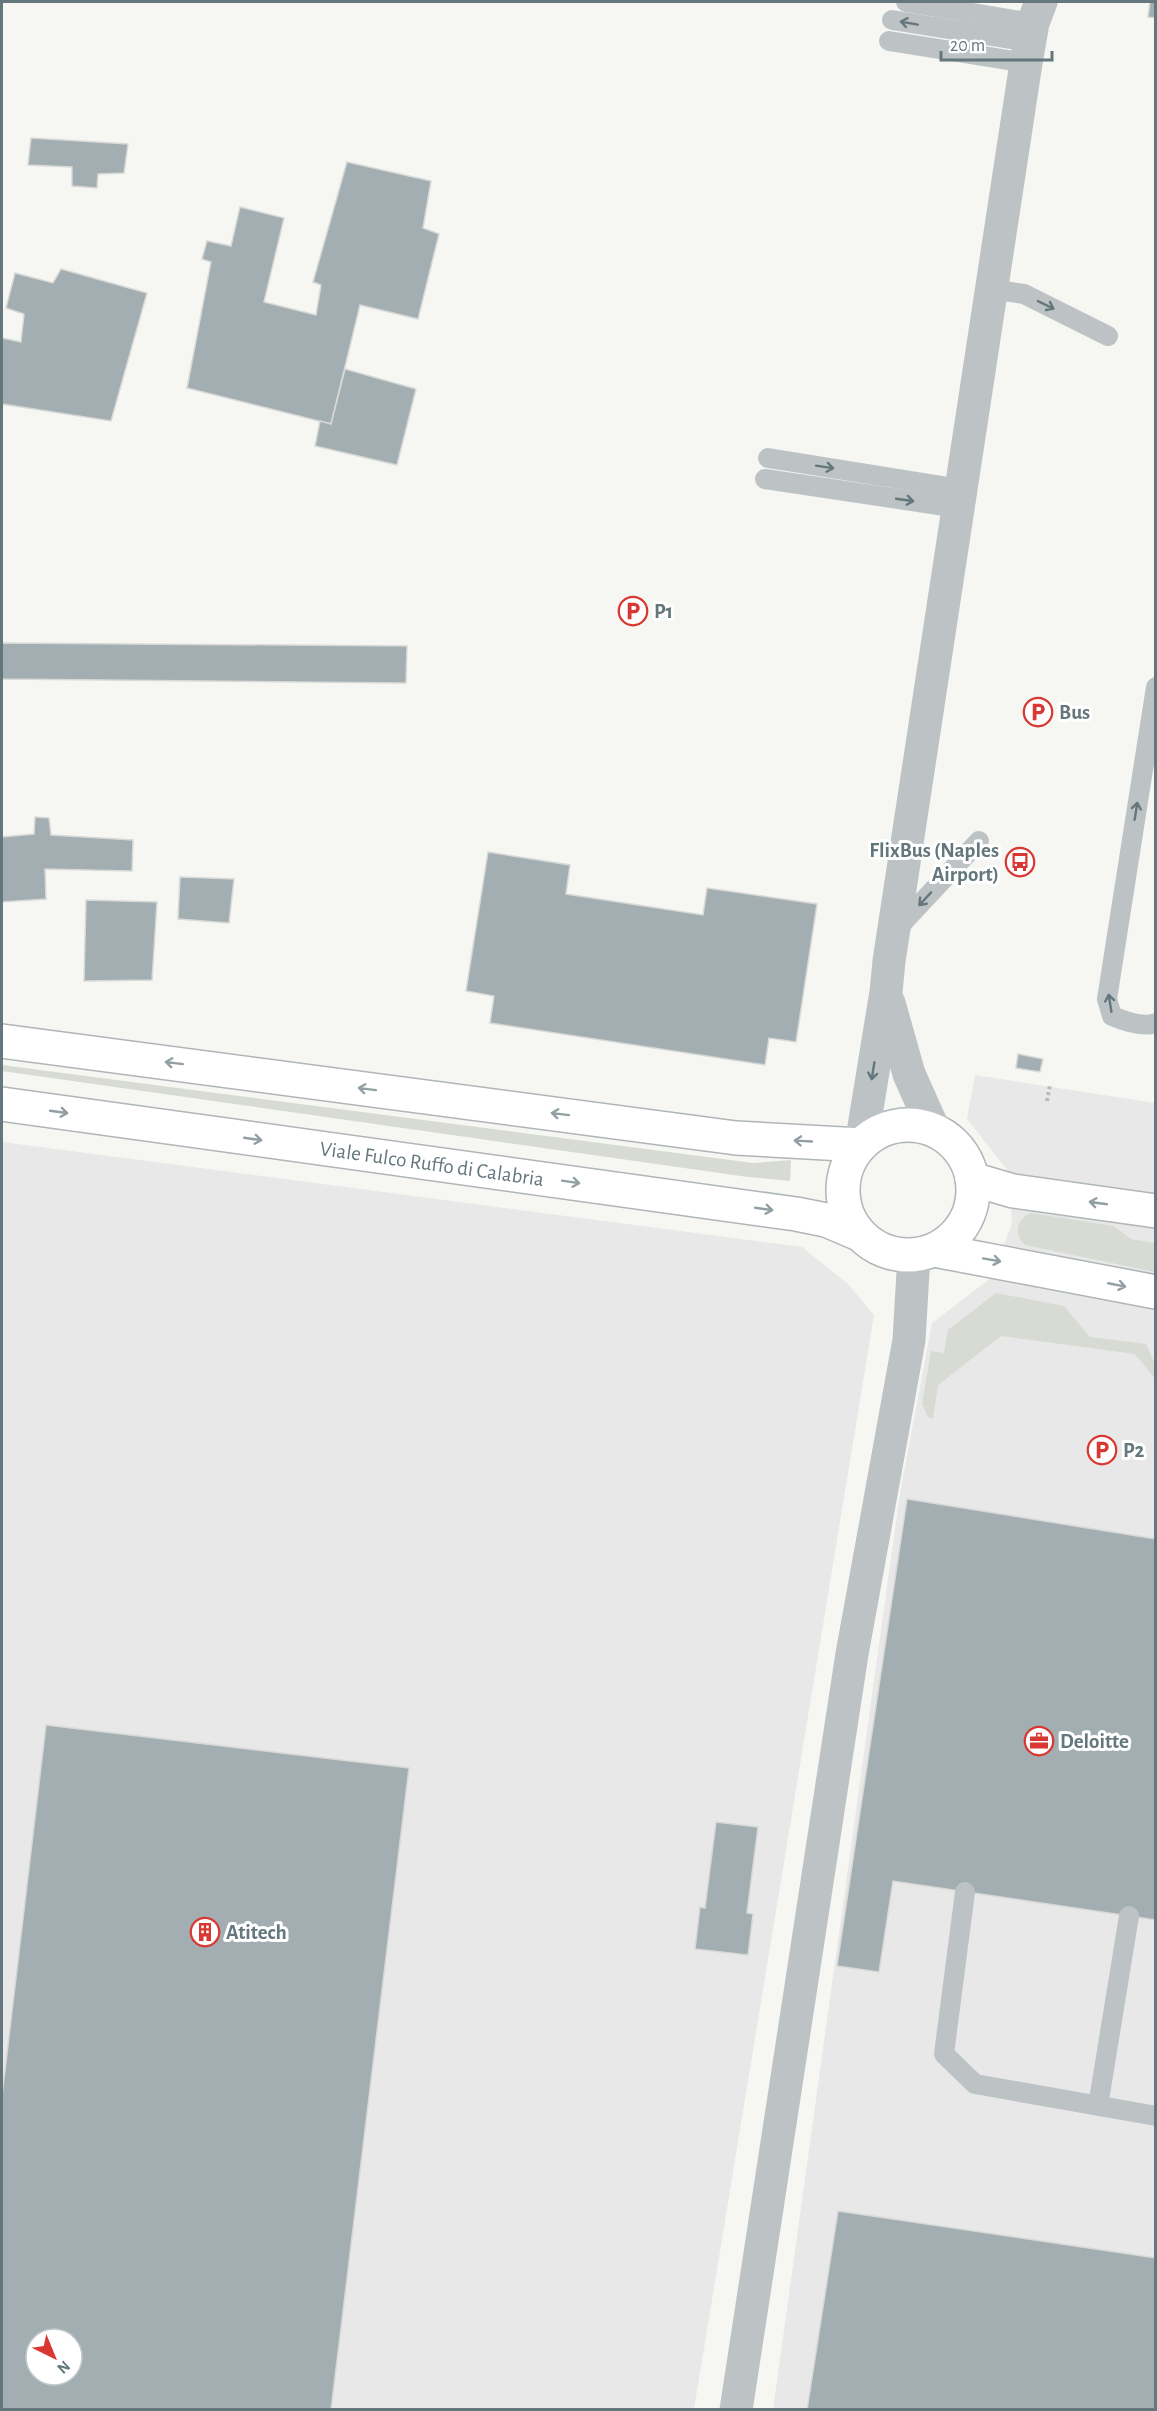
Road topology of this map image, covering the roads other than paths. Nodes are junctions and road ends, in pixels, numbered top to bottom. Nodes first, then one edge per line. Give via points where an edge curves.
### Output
1 (906, 2) edge
2 (892, 20) dead end
3 (1032, 33) edge
4 (889, 41) dead end
5 (991, 289) junction
6 (1108, 336) dead end
7 (768, 458) dead end
8 (765, 479) dead end
9 (959, 499) junction
10 (1155, 687) edge
11 (979, 841) dead end
12 (893, 933) junction
13 (886, 992) junction
14 (1155, 1023) edge
15 (2, 1041) edge
16 (2, 1104) edge
17 (934, 1131) junction
18 (861, 1145) junction
19 (972, 1179) junction
20 (1155, 1211) edge
21 (860, 1234) junction
22 (924, 1252) junction
23 (1155, 1292) edge
24 (965, 1892) dead end
25 (1129, 1916) dead end
26 (1098, 2106) junction
27 (1155, 2116) edge
28 (736, 2409) edge

1 - 3 lane
3 -> 2 lane
3 - 4 lane
3 - 5 street
5 -> 6 lane via 1024,294
5 - 9 street
7 -> 9 lane
8 -> 9 lane
9 - 12 street
14 -> 10 lane via 1126,1022 1112,1016 1107,999
11 -> 12 lane
12 - 13 street
13 - 17 street via 909,1074
13 -> 18 street
18 -> 15 main road via 736,1138
16 -> 21 main road, Viale Fulco Ruffo di Calabria via 796,1214 826,1220
17 - 18 main road via 914,1125 894,1127
17 - 19 main road via 952,1142 965,1159
18 - 21 main road via 844,1180 849,1218
20 -> 19 main road via 1013,1191
19 - 22 main road via 972,1200 965,1221 952,1238
21 - 22 main road via 874,1246 892,1253
22 -> 23 main road
22 - 28 street via 852,1654
24 - 26 lane via 944,2054 975,2084
25 - 26 lane
26 - 27 lane

